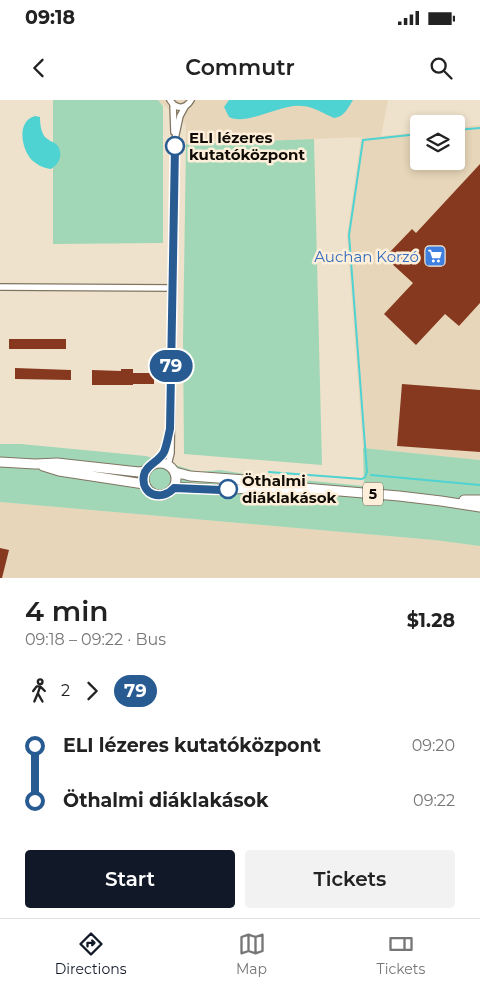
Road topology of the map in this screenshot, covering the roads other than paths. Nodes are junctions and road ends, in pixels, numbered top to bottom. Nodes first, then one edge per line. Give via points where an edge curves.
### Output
1 (191, 100) edge
2 (172, 102) edge
3 (184, 107) junction
4 (175, 139) junction
5 (0, 287) edge
6 (172, 288) junction
7 (170, 429) junction
8 (0, 462) edge
9 (156, 463) junction
10 (35, 464) junction
11 (168, 465) junction
12 (146, 471) junction
13 (175, 472) junction
14 (144, 484) junction
15 (174, 488) junction
16 (304, 488) junction
17 (441, 500) junction
18 (480, 500) edge
19 (480, 507) edge

1 - 3 street
2 - 3 street
2 - 4 street
3 - 4 street
4 - 6 street
5 - 6 street
6 - 7 street
7 - 9 street via 164,452
7 - 11 street
8 - 10 main road, 5
9 - 11 main road
9 - 12 main road
10 - 12 main road, 5
10 - 14 main road, 5 via 58,471
11 - 13 main road
12 - 14 main road
13 - 15 main road
13 - 16 main road, 5 via 190,476 286,483
14 - 15 main road, 5 via 158,496
15 - 16 main road, 5
16 - 17 main road, 5
17 - 18 main road, 5
17 - 19 main road, 5

